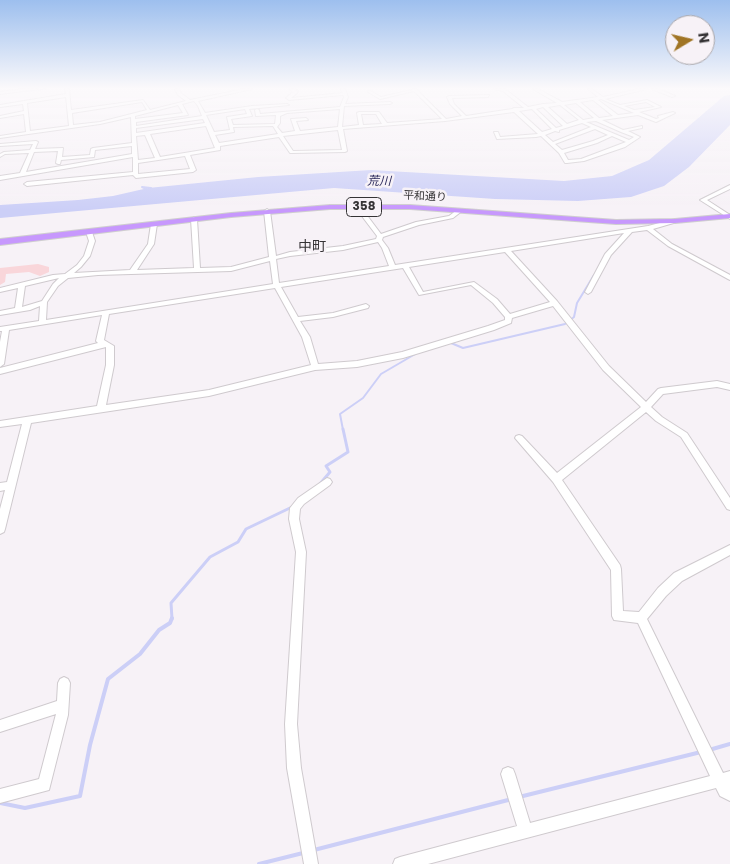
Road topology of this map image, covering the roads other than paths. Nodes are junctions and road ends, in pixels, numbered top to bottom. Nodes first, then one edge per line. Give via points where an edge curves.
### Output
1 (44, 129) edge
2 (135, 129) edge
3 (172, 129) edge
4 (211, 129) edge
5 (232, 129) edge
6 (276, 129) edge
7 (321, 129) edge
8 (340, 129) edge
9 (535, 129) edge
10 (561, 129) edge
11 (592, 129) edge
12 (600, 129) edge
13 (619, 129) edge
14 (630, 129) edge
15 (557, 131) joint
16 (623, 131) junction
17 (28, 132) joint
18 (298, 132) joint
19 (147, 133) junction
20 (496, 133) dead end
21 (213, 134) junction
22 (612, 134) junction
23 (135, 135) junction
24 (541, 135) junction
25 (279, 136) junction
26 (0, 137) edge
27 (629, 142) junction
28 (135, 144) junction
29 (551, 144) junction
30 (0, 145) edge
31 (217, 145) junction
32 (32, 151) junction
33 (562, 152) junction
34 (187, 154) junction
35 (136, 155) junction
36 (0, 156) edge
37 (160, 158) junction
38 (59, 159) junction
39 (136, 162) junction
40 (57, 169) junction
41 (45, 171) junction
42 (136, 173) junction
43 (166, 173) junction
44 (22, 175) junction
45 (0, 178) edge
46 (44, 182) junction
47 (27, 184) dead end
48 (730, 186) edge
49 (358, 207) junction
50 (267, 211) junction
51 (458, 211) junction
52 (730, 216) edge
53 (194, 219) junction
54 (675, 221) junction
55 (616, 222) junction
56 (154, 224) junction
57 (648, 228) junction
58 (630, 231) junction
59 (89, 232) junction
60 (619, 233) junction
61 (380, 238) junction
62 (0, 242) edge
63 (506, 249) junction
64 (272, 259) junction
65 (404, 265) junction
66 (392, 267) junction
67 (196, 271) junction
68 (132, 272) junction
69 (67, 276) junction
70 (730, 278) edge
71 (22, 285) junction
72 (276, 285) junction
73 (0, 290) edge
74 (588, 292) dead end
75 (44, 302) junction
76 (555, 304) junction
77 (366, 306) dead end
78 (18, 310) junction
79 (106, 312) junction
80 (0, 313) edge
81 (509, 317) junction
82 (296, 319) junction
83 (42, 322) junction
84 (3, 329) edge
85 (106, 344) junction
86 (0, 364) edge
87 (315, 367) junction
88 (0, 371) edge
89 (730, 387) edge
90 (646, 407) junction
91 (101, 408) junction
92 (27, 420) junction
93 (0, 424) edge
94 (519, 438) dead end
95 (556, 479) junction
96 (326, 482) dead end
97 (11, 485) junction
98 (0, 487) edge
99 (730, 506) edge
100 (0, 529) edge
101 (730, 550) edge
102 (641, 618) junction
103 (64, 683) dead end
104 (62, 706) junction
105 (0, 726) edge
106 (694, 730) joint
107 (508, 774) dead end
108 (721, 775) edge
109 (730, 794) edge
110 (0, 796) edge
111 (523, 825) junction
112 (311, 864) edge
113 (400, 864) edge

1 - 17 street
2 - 23 street
3 - 19 street
4 - 21 street
5 - 21 street
6 - 25 street
7 - 18 street
8 - 25 street via 345,151 292,152
9 - 24 street
10 - 15 street
11 - 29 street
12 - 22 street
13 - 16 street
14 - 16 street
15 - 24 street
16 - 27 street via 638,137
17 - 26 street
18 - 25 street
19 - 23 street
19 - 37 street
20 - 24 street via 500,138
21 - 31 street
22 - 27 street
22 - 33 street
23 - 28 street
24 - 29 street
25 - 31 street
27 - 33 street via 597,155 567,162
28 - 35 street
28 - 38 street via 93,149 92,156
29 - 33 street
30 - 32 street via 36,142
31 - 34 street via 218,149
32 - 36 street
32 - 38 street via 61,149
32 - 44 street
34 - 37 street
34 - 43 street via 193,170
35 - 39 street
35 - 40 street
37 - 39 street
37 - 43 street
38 - 40 street
39 - 42 street
40 - 41 street
41 - 44 street
41 - 46 street
42 - 43 street via 136,176
42 - 46 street
44 - 45 street
46 - 47 street
48 - 52 street via 703,200
49 - 50 highway, 平和通り / 358
49 - 51 highway, 平和通り / 358
49 - 61 street
50 - 53 highway, 平和通り / 358
50 - 64 street
51 - 55 highway, 平和通り / 358
51 - 61 street via 451,217 418,223
52 - 54 highway, 平和通り / 358
53 - 56 highway, 平和通り / 358
53 - 67 street
54 - 55 highway, 平和通り / 358
54 - 57 street
55 - 60 street
56 - 59 highway, 平和通り / 358
56 - 68 street via 152,244
57 - 58 street
57 - 70 street via 670,245
58 - 60 street
58 - 74 street via 608,254
59 - 62 highway, 平和通り / 358
59 - 69 street via 92,241 87,256
60 - 63 street
61 - 64 street via 343,248
61 - 66 street
63 - 65 street
63 - 76 street
64 - 67 street via 231,269
64 - 72 street
65 - 66 street
65 - 81 street via 421,294 472,283
66 - 72 street
67 - 68 street
68 - 69 street
69 - 71 street
69 - 75 street via 59,280
71 - 73 street
71 - 78 street
72 - 79 street
72 - 82 street
75 - 78 street
75 - 83 street
76 - 81 street
76 - 90 street via 606,368
77 - 82 street via 333,315
78 - 80 street
79 - 83 street
79 - 85 street via 100,341
81 - 87 street via 508,321 491,328 403,356
82 - 87 street via 310,345
83 - 84 street
84 - 86 street
85 - 88 street
85 - 91 street via 111,350 110,365
87 - 91 street via 236,388
89 - 90 street via 717,384 661,391
90 - 95 street
90 - 99 street via 659,420 684,435
91 - 92 street
92 - 93 street
92 - 97 street
94 - 95 street
95 - 102 street via 616,569 618,616
96 - 112 street via 301,501 294,519 301,552 291,724 294,768
97 - 98 street
97 - 100 street
101 - 102 street via 678,576
102 - 106 street
103 - 104 street
104 - 105 street
104 - 110 street via 44,785
106 - 108 street
107 - 111 street
108 - 109 street via 725,790
108 - 111 street
111 - 113 street

